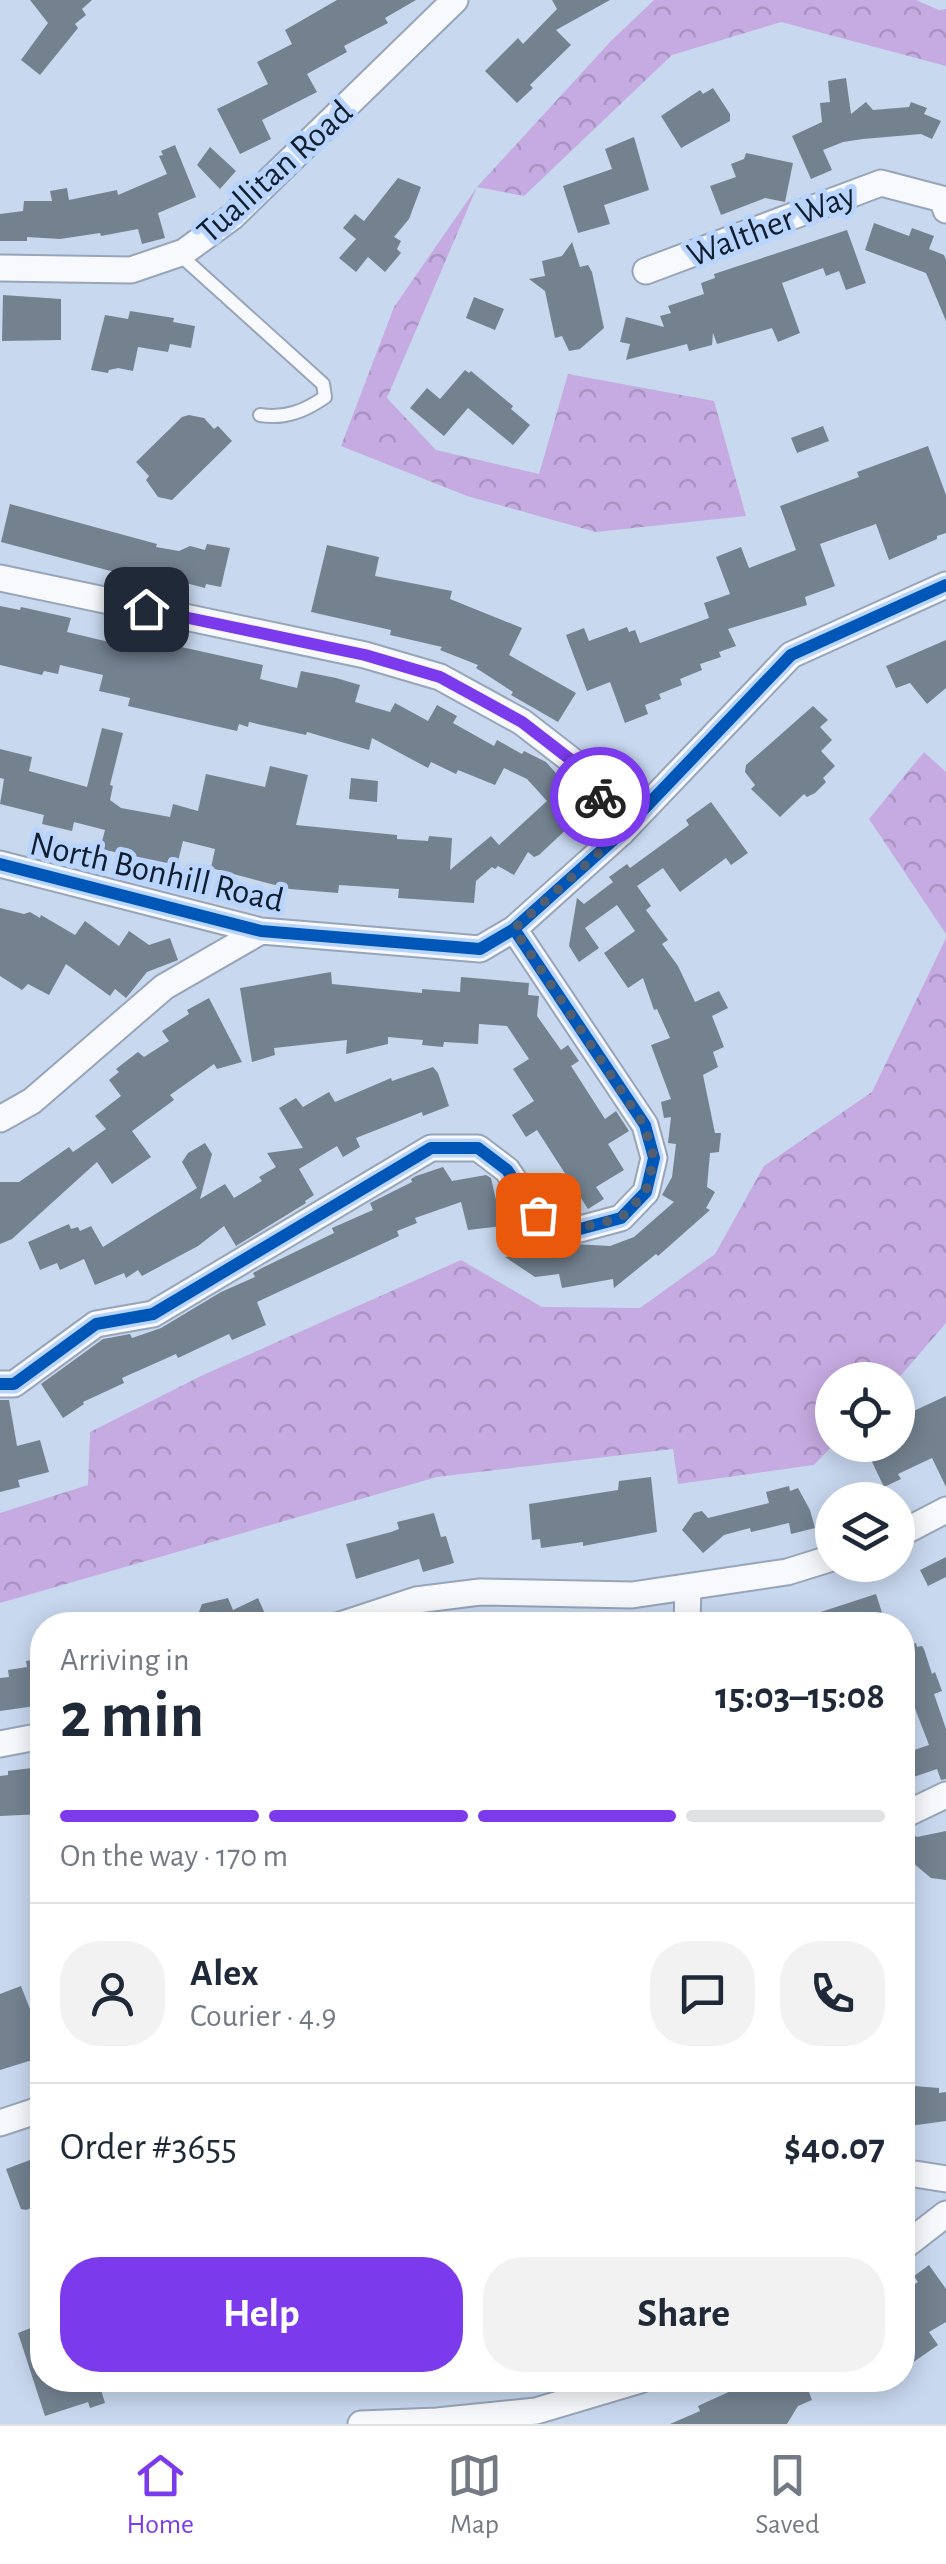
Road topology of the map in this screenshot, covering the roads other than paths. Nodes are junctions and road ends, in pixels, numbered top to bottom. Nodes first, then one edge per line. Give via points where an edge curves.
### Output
1 (455, 0) edge
2 (946, 210) edge
3 (178, 254) junction
4 (0, 268) edge
5 (646, 271) dead end
6 (260, 416) dead end
7 (0, 578) edge
8 (944, 590) edge
9 (621, 833) junction
10 (0, 864) edge
11 (514, 929) junction
12 (261, 931) junction
13 (0, 1119) edge
14 (0, 1384) edge
15 (946, 1510) edge
16 (915, 1526) edge
17 (815, 1563) edge
18 (688, 1588) junction
19 (380, 1612) edge
20 (687, 1612) edge
21 (30, 1738) edge
22 (0, 1744) edge
23 (946, 1795) edge
24 (915, 1810) edge
25 (30, 2113) edge
26 (0, 2123) edge
27 (915, 2174) edge
28 (946, 2179) edge
29 (946, 2214) edge
30 (915, 2238) edge
31 (601, 2392) edge
32 (362, 2424) edge

1 - 3 street, Tuallitan Road via 232,217
2 - 5 street, Walther Way via 942,199 881,183
3 - 4 street, Tuallitan Road via 130,270
3 - 6 lane via 323,384 325,397 314,405
7 - 9 street via 440,677 522,722 584,770
8 - 9 street, North Bonhill Road via 791,655
9 - 11 street, North Bonhill Road
10 - 12 street, North Bonhill Road
11 - 12 street, North Bonhill Road via 480,949
11 - 14 street via 644,1125 654,1158 646,1192 621,1218 580,1228 538,1215 507,1170 478,1148 431,1148 153,1314 96,1324 14,1384
12 - 13 street via 164,986 32,1100
15 - 16 street
17 - 18 street
18 - 19 street via 632,1595 480,1592
18 - 20 street
21 - 22 street
23 - 24 street
25 - 26 street
27 - 28 street
29 - 30 street
31 - 32 street via 536,2412

